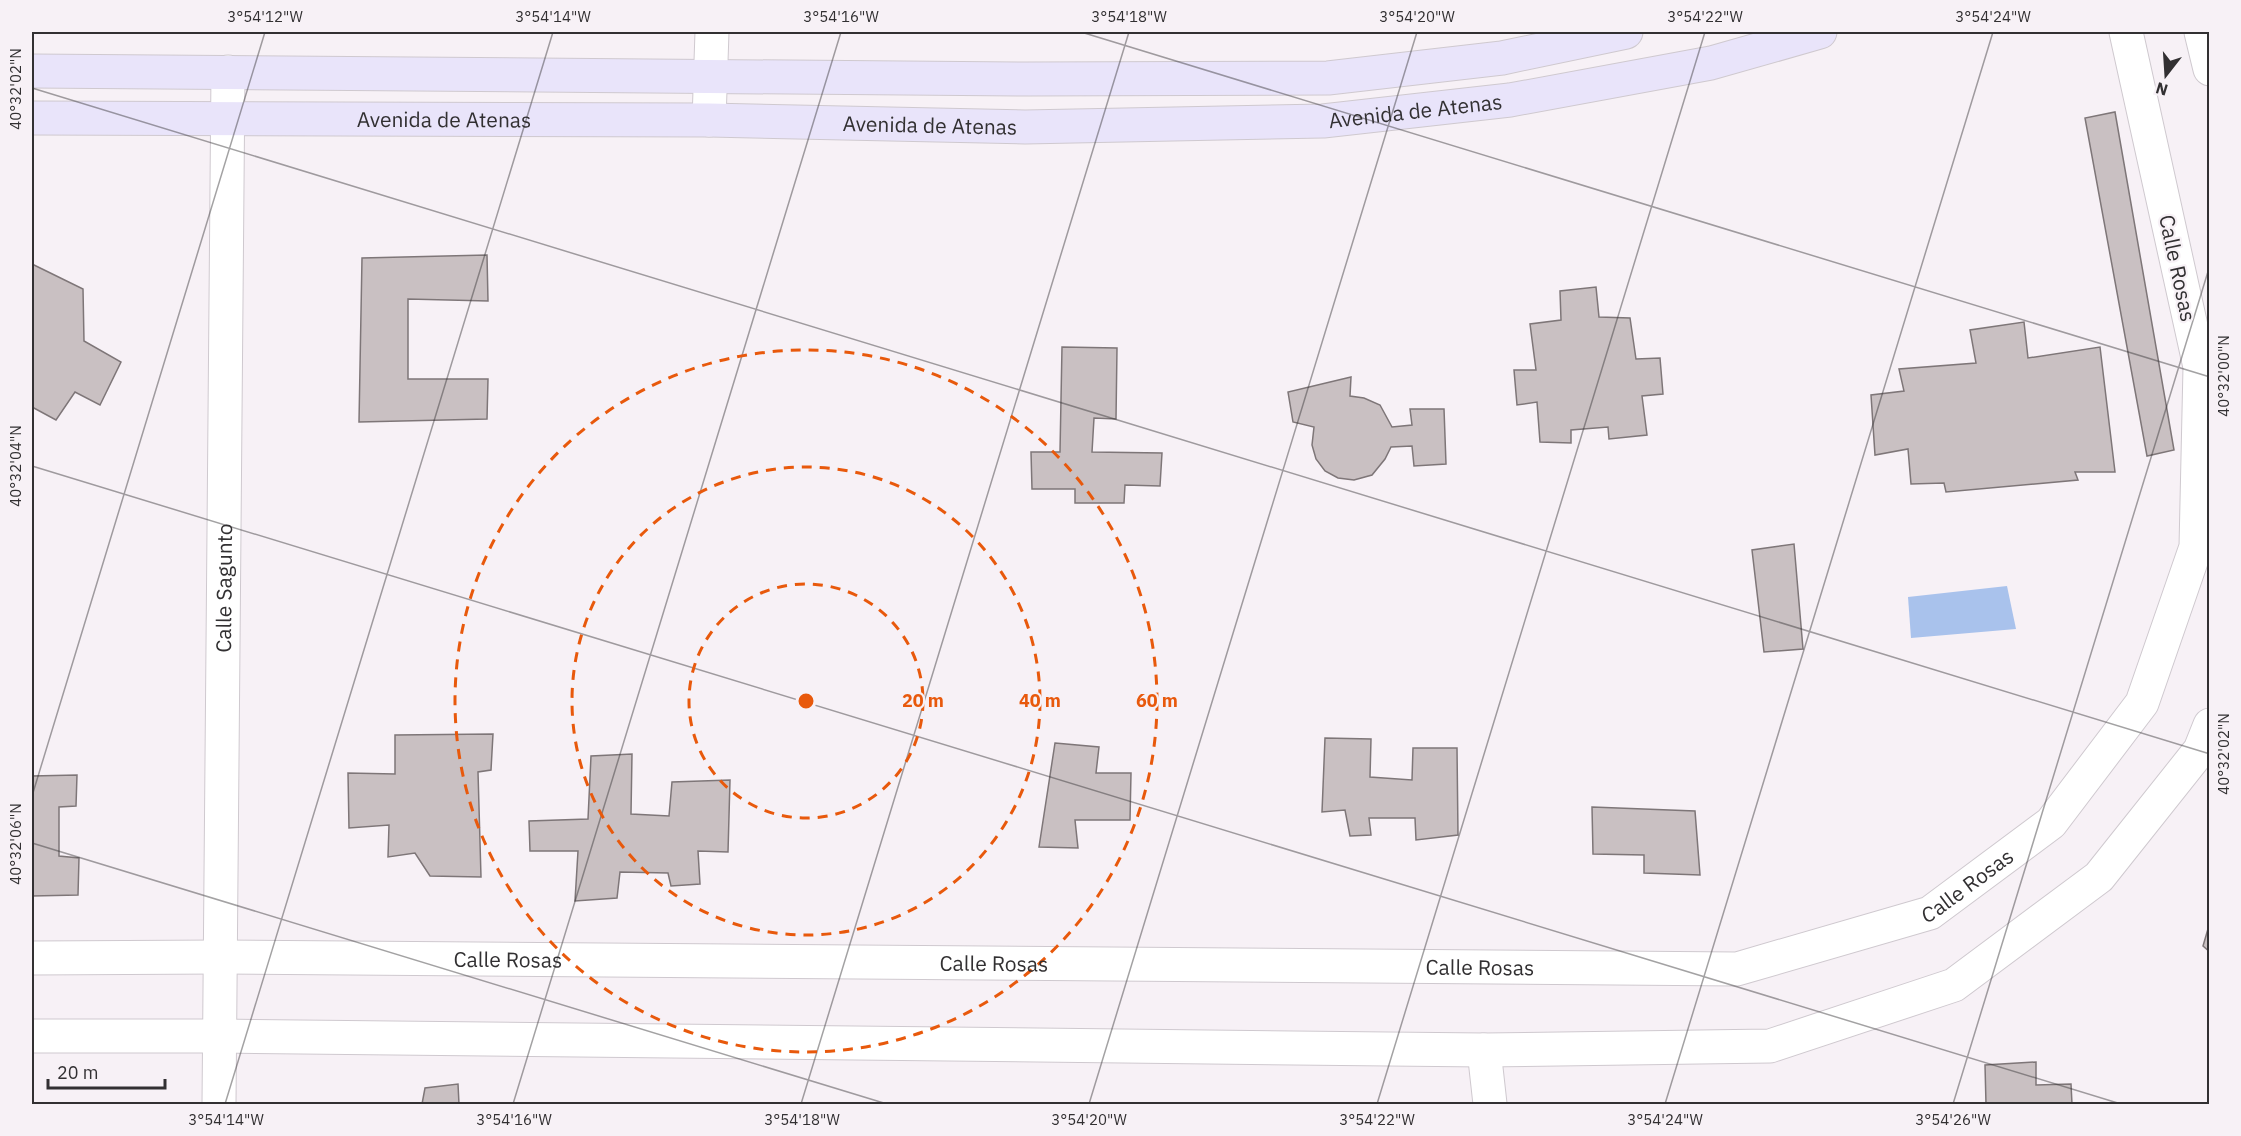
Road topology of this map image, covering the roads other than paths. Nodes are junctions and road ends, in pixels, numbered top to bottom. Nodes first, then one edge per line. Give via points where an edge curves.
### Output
1 (712, 32) edge
2 (1626, 32) edge
3 (1821, 32) edge
4 (2126, 32) edge
5 (2201, 32) edge
6 (2210, 69) edge
7 (32, 71) edge
8 (228, 72) junction
9 (710, 77) junction
10 (32, 118) edge
11 (227, 120) junction
12 (709, 120) junction
13 (2205, 376) edge
14 (2210, 725) edge
15 (221, 957) junction
16 (32, 958) edge
17 (32, 1036) edge
18 (220, 1036) junction
19 (1484, 1050) junction
20 (219, 1104) edge
21 (1490, 1104) edge

1 - 9 street
2 - 9 main road, Avenida de Atenas via 1502,58 1329,78
3 - 12 main road, Avenida de Atenas via 1711,63 1510,100 1323,121 1025,126
4 - 13 street, Calle Rosas
5 - 6 street
7 - 8 main road, Avenida de Atenas
8 - 9 main road, Avenida de Atenas
8 - 11 street, Calle Sagunto
9 - 12 street
10 - 11 main road, Avenida de Atenas
11 - 12 main road, Avenida de Atenas
11 - 15 street, Calle Sagunto
13 - 15 street, Calle Rosas via 2196,547 2142,703 2051,823 1930,913 1737,969
14 - 19 street via 2199,750 2098,877 1954,985 1770,1046
15 - 16 street, Calle Rosas
15 - 18 street, Calle Sagunto
17 - 18 street
18 - 19 street
18 - 20 street, Calle Sagunto
19 - 21 street

